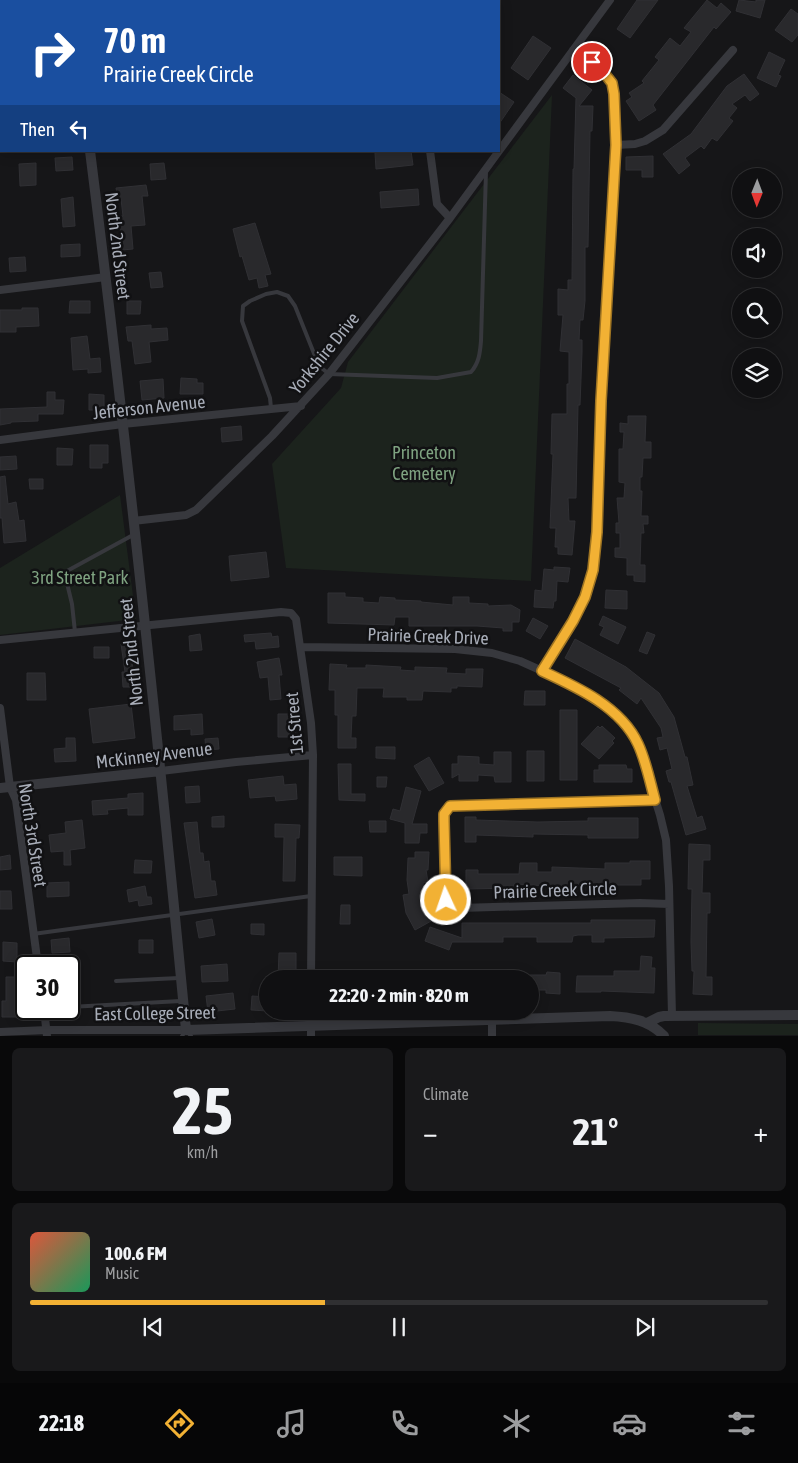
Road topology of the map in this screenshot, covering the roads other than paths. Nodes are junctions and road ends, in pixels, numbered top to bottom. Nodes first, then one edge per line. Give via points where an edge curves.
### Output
1 (610, 0) edge
2 (573, 50) junction
3 (733, 50) dead end
4 (616, 145) junction
5 (500, 150) edge
6 (90, 152) edge
7 (430, 152) edge
8 (498, 152) edge
9 (486, 168) junction
10 (450, 218) junction
11 (106, 277) junction
12 (0, 290) edge
13 (329, 374) junction
14 (301, 406) junction
15 (271, 408) junction
16 (123, 424) junction
17 (0, 440) edge
18 (133, 521) junction
19 (135, 534) junction
20 (144, 625) junction
21 (75, 632) junction
22 (0, 640) edge
23 (301, 647) junction
24 (542, 671) junction
25 (0, 711) edge
26 (313, 755) junction
27 (162, 771) junction
28 (5, 788) edge
29 (655, 800) junction
30 (312, 896) junction
31 (670, 904) junction
32 (175, 915) junction
33 (33, 934) junction
34 (36, 955) edge
35 (311, 970) edge
36 (181, 978) junction
37 (116, 981) dead end
38 (183, 1000) junction
39 (80, 1006) edge
40 (798, 1015) edge
41 (672, 1016) junction
42 (539, 1018) edge
43 (45, 1020) edge
44 (476, 1020) edge
45 (492, 1020) edge
46 (647, 1023) junction
47 (311, 1030) edge
48 (0, 1032) edge
49 (47, 1033) edge
50 (187, 1034) edge
51 (492, 1036) edge
52 (664, 1036) edge

1 - 2 street, Yorkshire Drive
2 - 4 street via 600,68 612,83
2 - 5 street, Yorkshire Drive
3 - 4 street via 663,130 645,141
4 - 24 street via 593,570 573,621
6 - 11 street, North 2nd Street
7 - 10 street via 437,204
8 - 9 street, Yorkshire Drive
9 - 10 street, Yorkshire Drive
9 - 13 lane via 481,341 476,366 471,372 437,378
10 - 13 street, Yorkshire Drive
11 - 12 street
11 - 16 street, North 2nd Street
13 - 14 street, Yorkshire Drive
13 - 15 lane via 319,366 288,296 277,292 250,301 243,306 242,321
14 - 15 street, Jefferson Avenue
14 - 18 street, Yorkshire Drive via 196,510 186,515
15 - 16 street, Jefferson Avenue
16 - 17 street, Jefferson Avenue
16 - 18 street, North 2nd Street
18 - 19 street, North 2nd Street
19 - 20 street, North 2nd Street
19 - 21 lane via 65,575
20 - 21 street
20 - 23 street, 1st Street via 270,613 291,614 296,619
20 - 27 street, North 2nd Street
21 - 22 street
23 - 24 street, Prairie Creek Drive via 492,652
23 - 26 street, 1st Street
24 - 29 street, Prairie Creek Drive via 566,682 620,718 638,744
25 - 28 street, North 3rd Street
26 - 27 street, McKinney Avenue
26 - 30 street, 1st Street
27 - 28 street, McKinney Avenue
27 - 32 street, North 2nd Street
28 - 33 street, North 3rd Street via 16,800
29 - 31 street, Prairie Creek Drive via 666,840
29 - 31 street, Prairie Creek Circle via 450,806 444,814 444,893 450,906 460,908
30 - 32 lane
30 - 35 street, 1st Street
31 - 41 street, Prairie Creek Drive
32 - 33 lane
32 - 36 street, North 2nd Street
33 - 34 street, North 3rd Street
36 - 37 lane
36 - 38 street, North 2nd Street
38 - 39 lane
38 - 50 street, North 2nd Street
40 - 41 street
41 - 46 street via 658,1017
42 - 46 street, East College Street via 610,1016
43 - 49 street
44 - 47 street, East College Street
45 - 51 street
46 - 52 street
47 - 50 street, East College Street
48 - 49 street, East College Street
49 - 50 street, East College Street

